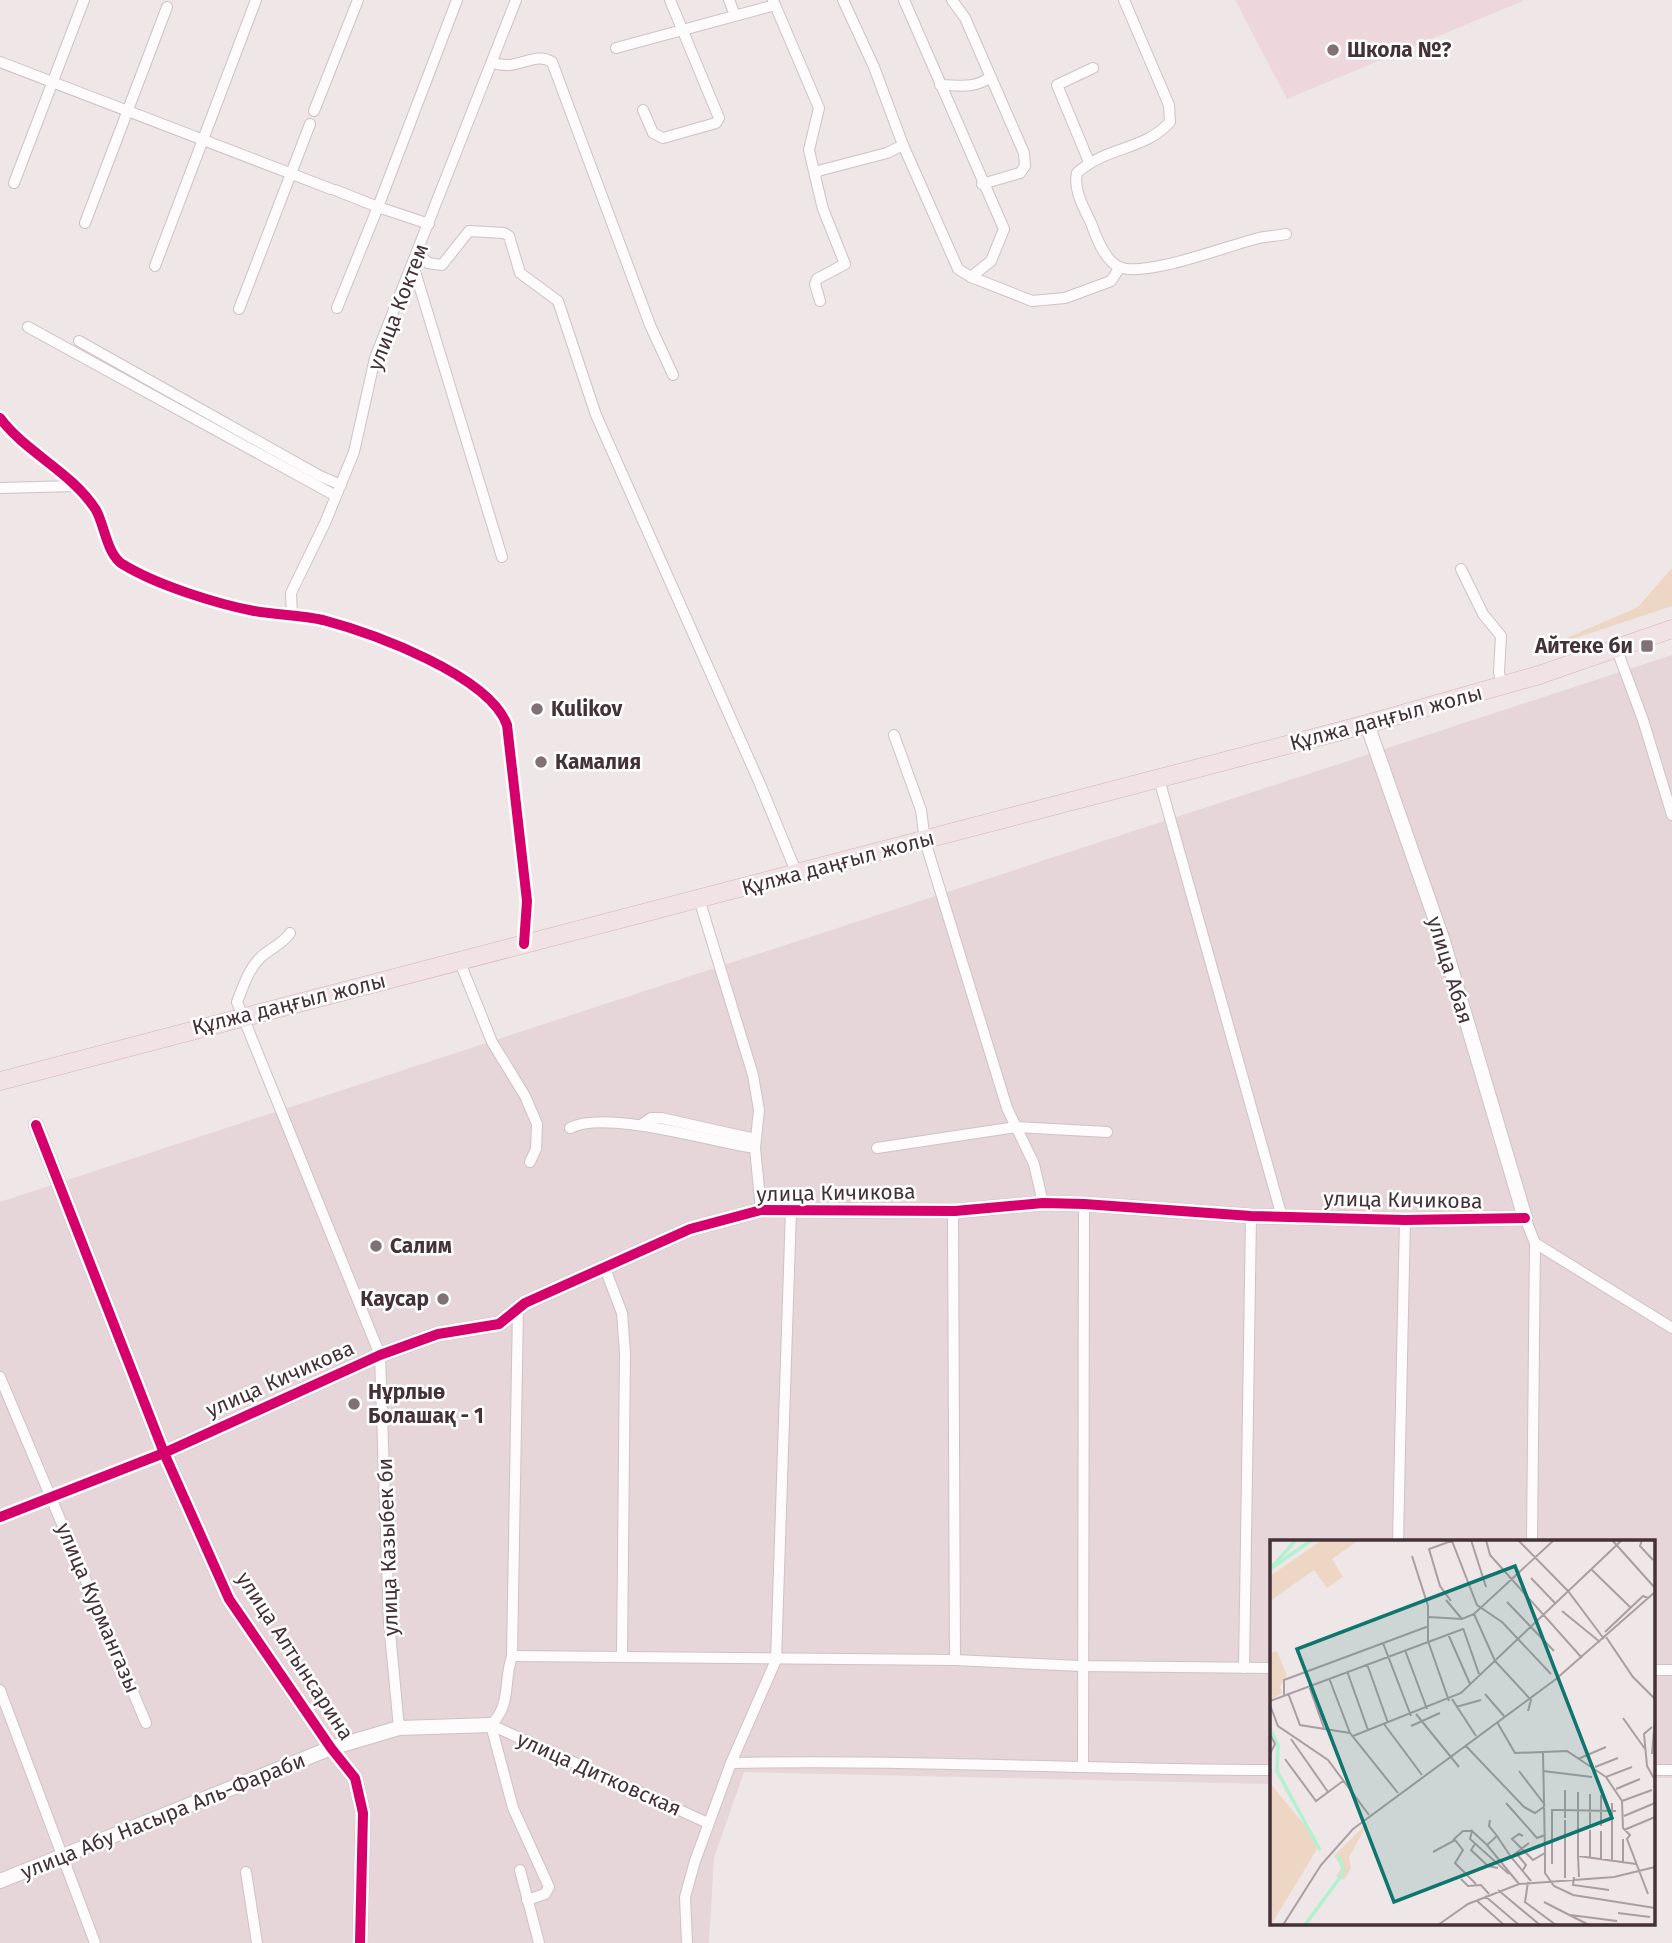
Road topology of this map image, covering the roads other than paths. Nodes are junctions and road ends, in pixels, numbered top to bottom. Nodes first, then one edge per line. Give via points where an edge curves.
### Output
1 (84, 0) edge
2 (256, 0) edge
3 (358, 0) edge
4 (457, 0) edge
5 (516, 0) edge
6 (670, 0) edge
7 (729, 0) edge
8 (844, 0) edge
9 (904, 0) edge
10 (952, 0) edge
11 (1124, 0) edge
12 (774, 2) edge
13 (167, 7) dead end
14 (735, 15) junction
15 (683, 28) junction
16 (616, 48) dead end
17 (0, 62) edge
18 (492, 62) junction
19 (1093, 68) dead end
20 (989, 78) junction
21 (53, 82) junction
22 (940, 85) junction
23 (128, 110) junction
24 (643, 110) dead end
25 (314, 111) dead end
26 (310, 124) dead end
27 (204, 138) junction
28 (903, 145) junction
29 (1089, 162) junction
30 (290, 174) junction
31 (815, 176) junction
32 (14, 183) dead end
33 (982, 184) junction
34 (378, 206) junction
35 (85, 223) dead end
36 (429, 224) junction
37 (1286, 234) dead end
38 (418, 253) junction
39 (413, 265) junction
40 (155, 266) dead end
41 (1120, 267) junction
42 (971, 277) junction
43 (820, 301) dead end
44 (337, 308) dead end
45 (239, 309) dead end
46 (27, 327) dead end
47 (79, 341) dead end
48 (673, 375) dead end
49 (0, 418) edge
50 (341, 485) junction
51 (75, 486) junction
52 (0, 488) edge
53 (336, 496) junction
54 (502, 558) dead end
55 (1461, 569) dead end
56 (292, 615) junction
57 (1672, 629) edge
58 (1617, 650) junction
59 (1502, 686) junction
60 (1367, 724) junction
61 (894, 735) dead end
62 (1159, 779) junction
63 (1672, 815) edge
64 (925, 841) junction
65 (797, 874) junction
66 (699, 900) junction
67 (290, 933) dead end
68 (524, 944) junction
69 (459, 960) junction
70 (242, 1015) junction
71 (0, 1081) edge
72 (36, 1125) dead end
73 (570, 1128) dead end
74 (1016, 1128) junction
75 (1107, 1132) dead end
76 (755, 1143) junction
77 (877, 1148) dead end
78 (530, 1162) dead end
79 (1043, 1203) junction
80 (1084, 1204) junction
81 (761, 1210) junction
82 (791, 1210) junction
83 (955, 1211) junction
84 (1251, 1216) junction
85 (1282, 1217) junction
86 (1525, 1218) junction
87 (1405, 1220) junction
88 (1535, 1242) junction
89 (604, 1266) junction
90 (518, 1308) junction
91 (1672, 1328) edge
92 (380, 1355) junction
93 (0, 1377) edge
94 (164, 1453) junction
95 (51, 1496) junction
96 (0, 1517) edge
97 (1398, 1540) edge
98 (1532, 1540) edge
99 (512, 1656) junction
100 (622, 1656) junction
101 (776, 1660) junction
102 (955, 1660) junction
103 (1080, 1666) junction
104 (1244, 1668) junction
105 (1270, 1668) edge
106 (1654, 1670) edge
107 (1672, 1670) edge
108 (0, 1690) edge
109 (146, 1723) dead end
110 (491, 1725) junction
111 (399, 1728) junction
112 (331, 1748) junction
113 (731, 1763) junction
114 (1083, 1767) junction
115 (1270, 1770) edge
116 (1654, 1770) edge
117 (1672, 1770) edge
118 (708, 1823) junction
119 (65, 1856) junction
120 (520, 1870) dead end
121 (246, 1872) dead end
122 (0, 1881) edge
123 (527, 1900) junction
124 (95, 1943) edge
125 (257, 1943) edge
126 (360, 1943) edge
127 (539, 1943) edge
128 (687, 1943) edge

1 - 21 street
2 - 27 street
3 - 25 street
4 - 34 street
5 - 18 street, улица Коктем
6 - 15 street
7 - 14 street
8 - 28 street
9 - 22 street
10 - 20 street via 965,18
11 - 29 street via 1169,105 1170,122 1155,138
12 - 14 street
12 - 31 street via 819,108 809,150
13 - 23 street
14 - 15 street
15 - 16 street
15 - 24 street via 718,121 663,138 653,133
17 - 21 street
18 - 36 street, улица Коктем
18 - 48 street via 508,68 540,58 552,62
19 - 29 street via 1057,85
20 - 22 street via 967,87
20 - 33 street via 1024,153 1025,166 1020,173
21 - 23 street
21 - 32 street
22 - 33 street
23 - 27 street
23 - 35 street
26 - 30 street
27 - 30 street
27 - 40 street
28 - 31 street via 818,171
28 - 42 street via 958,269
29 - 41 street via 1077,173 1075,182 1094,232 1108,258
30 - 34 street
30 - 45 street
31 - 43 street via 845,264 817,279
33 - 42 street via 1004,229 991,261
34 - 36 street
34 - 44 street
36 - 38 street, улица Коктем
37 - 41 street via 1157,266
38 - 39 street, улица Коктем
38 - 65 street via 428,263 442,265 469,231 505,233 520,273 558,302 596,415
39 - 50 street, улица Коктем via 375,358 354,452
39 - 54 street
41 - 42 street via 1111,281 1065,299 1032,301
46 - 53 street
47 - 50 street
49 - 51 street
50 - 53 street, улица Коктем
51 - 52 street
51 - 56 street via 95,509 117,560 125,566 231,604
53 - 56 street, улица Коктем via 291,593
55 - 59 street via 1483,614 1501,636
56 - 68 street via 336,624 432,661 481,690 503,712 527,901
57 - 58 main road, Құлжа даңғыл жолы
58 - 59 main road, Құлжа даңғыл жолы
58 - 63 street
59 - 60 main road, Құлжа даңғыл жолы
60 - 62 main road, Құлжа даңғыл жолы
60 - 86 street, улица Абая via 1442,938
61 - 64 street via 921,810
62 - 64 main road, Құлжа даңғыл жолы
62 - 85 street
64 - 65 main road, Құлжа даңғыл жолы
64 - 74 street
65 - 66 main road, Құлжа даңғыл жолы
66 - 68 main road, Құлжа даңғыл жолы
66 - 76 street via 753,1074 760,1110
67 - 70 street via 260,958 247,977 237,1002
68 - 69 main road, Құлжа даңғыл жолы
69 - 70 main road, Құлжа даңғыл жолы
69 - 78 street via 484,1025 537,1124 536,1149
70 - 71 main road, Құлжа даңғыл жолы
70 - 92 street, улица Казыбек би
72 - 94 street, улица Алтынсарина
73 - 76 street via 581,1123 641,1125
74 - 75 street
74 - 77 street
74 - 79 street via 1034,1164
76 - 81 street
79 - 80 street, улица Кичикова
79 - 83 street, улица Кичикова
80 - 84 street, улица Кичикова
80 - 103 street
81 - 82 street, улица Кичикова
81 - 89 street, улица Кичикова via 690,1229
82 - 83 street, улица Кичикова
82 - 101 street
83 - 102 street
84 - 85 street, улица Кичикова
84 - 104 street
85 - 87 street, улица Кичикова
86 - 87 street, улица Кичикова
86 - 88 street
87 - 97 street
88 - 91 street
88 - 98 street
89 - 90 street, улица Кичикова
89 - 100 street via 622,1313 625,1353
90 - 92 street, улица Кичикова via 499,1324 438,1334
90 - 99 street
92 - 94 street, улица Кичикова
92 - 111 street, улица Казыбек би via 389,1622
93 - 95 street, улица Курмангазы
94 - 95 street, улица Кичикова
94 - 112 street, улица Алтынсарина via 229,1599
95 - 96 street, улица Кичикова
95 - 109 street, улица Курмангазы
99 - 100 street
99 - 110 street via 504,1707
100 - 101 street
101 - 102 street
101 - 113 street
102 - 103 street
103 - 104 street
103 - 114 street
104 - 105 street
106 - 107 street
108 - 119 street
110 - 111 street, улица Абу Насыра Аль-Фараби
110 - 118 street, улица Дитковская
110 - 123 street via 513,1808 547,1881 545,1894
111 - 112 street, улица Абу Насыра Аль-Фараби
112 - 119 street, улица Абу Насыра Аль-Фараби
112 - 126 street, улица Алтынсарина via 355,1778 363,1813
113 - 114 street
113 - 118 street
114 - 115 street
116 - 117 street
118 - 128 street via 685,1897
119 - 122 street, улица Абу Насыра Аль-Фараби
119 - 124 street
120 - 123 street
121 - 125 street
123 - 127 street

